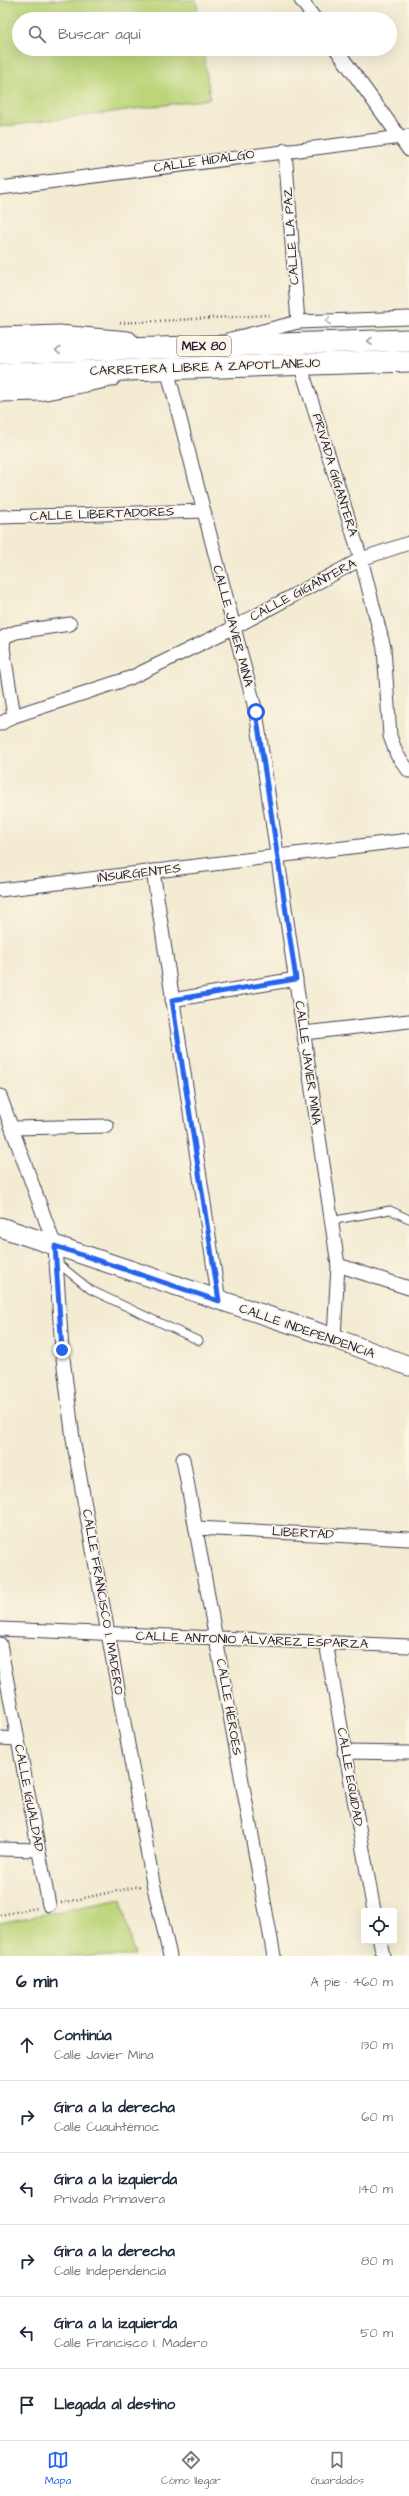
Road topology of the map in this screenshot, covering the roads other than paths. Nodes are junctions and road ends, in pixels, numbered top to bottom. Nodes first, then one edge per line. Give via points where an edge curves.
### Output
1 (301, 0) edge
2 (310, 12) edge
3 (341, 56) edge
4 (404, 136) edge
5 (285, 150) junction
6 (409, 150) edge
7 (0, 188) edge
8 (298, 317) junction
9 (409, 318) edge
10 (0, 337) edge
11 (409, 340) edge
12 (197, 346) junction
13 (0, 353) edge
14 (409, 361) edge
15 (300, 364) junction
16 (158, 369) junction
17 (0, 374) edge
18 (0, 392) edge
19 (204, 511) junction
20 (0, 517) edge
21 (409, 543) edge
22 (361, 559) junction
23 (70, 624) dead end
24 (233, 628) junction
25 (14, 716) junction
26 (0, 724) edge
27 (409, 770) edge
28 (409, 840) edge
29 (278, 856) junction
30 (153, 871) junction
31 (0, 890) edge
32 (296, 979) junction
33 (172, 1000) junction
34 (409, 1021) edge
35 (304, 1033) junction
36 (0, 1096) edge
37 (107, 1126) dead end
38 (12, 1128) junction
39 (409, 1219) edge
40 (330, 1221) junction
41 (0, 1227) edge
42 (55, 1254) junction
43 (338, 1265) junction
44 (409, 1288) edge
45 (219, 1301) junction
46 (334, 1338) junction
47 (199, 1341) dead end
48 (409, 1366) edge
49 (183, 1459) dead end
50 (196, 1528) junction
51 (409, 1539) edge
52 (0, 1629) edge
53 (108, 1634) junction
54 (217, 1638) junction
55 (326, 1643) junction
56 (0, 1644) edge
57 (409, 1646) edge
58 (0, 1738) edge
59 (17, 1739) junction
60 (344, 1752) junction
61 (409, 1752) edge
62 (0, 1849) edge
63 (38, 1850) junction
64 (49, 1905) road end
65 (373, 1908) edge
66 (381, 1944) edge
67 (170, 1956) edge
68 (274, 1956) edge
69 (383, 1956) edge

1 - 2 street
3 - 4 street
4 - 5 street, CALLE HIDALGO
4 - 6 street
5 - 7 street, CALLE HIDALGO
5 - 8 street, CALLE LA PAZ
9 -> 8 street
8 - 12 street
10 - 12 street via 59,336
11 -> 12 main road, CARRETERA LIBRE A ZAPOTLANEJO / MEX 80
12 -> 13 main road, CARRETERA LIBRE A ZAPOTLANEJO / MEX 80
14 - 15 main road, CARRETERA LIBRE A ZAPOTLANEJO / MEX 80
15 - 16 main road, CARRETERA LIBRE A ZAPOTLANEJO / MEX 80
15 - 22 street, PRIVADA GIGANTERA
16 - 17 main road, CARRETERA LIBRE A ZAPOTLANEJO / MEX 80
16 - 18 street via 41,391
16 - 19 street, CALLE JAVIER MINA
19 - 20 street, CALLE LIBERTADORES
19 - 24 street, CALLE JAVIER MINA
21 - 22 street, CALLE GIGANTERA
22 - 24 street, CALLE GIGANTERA
22 - 27 street, PRIVADA GIGANTERA via 384,648 390,736 397,755
23 - 25 street via 16,632 4,637 3,648
24 - 25 street, CALLE GIGANTERA via 130,678
24 - 29 street, CALLE JAVIER MINA via 256,712
25 - 26 street, CALLE GIGANTERA
28 - 29 street, INSURGENTES
29 - 30 street, INSURGENTES
29 - 32 street, CALLE JAVIER MINA
30 - 31 street, INSURGENTES
30 - 33 street
32 - 33 street
32 - 35 street, CALLE JAVIER MINA
33 - 45 street
34 - 35 street
35 - 40 street, CALLE JAVIER MINA
36 - 38 street, CALLE FRANCISCO I. MADERO
37 - 38 street
38 - 42 street, CALLE FRANCISCO I. MADERO
39 - 40 lane via 390,1210
40 - 43 street, CALLE JAVIER MINA
41 - 42 street, CALLE INDEPENDENCIA
42 - 45 street, CALLE INDEPENDENCIA
42 - 47 lane via 91,1290
42 - 53 street, CALLE FRANCISCO I. MADERO via 62,1350 73,1439
43 - 44 street
43 - 46 street, CALLE JAVIER MINA
45 - 46 street, CALLE INDEPENDENCIA
46 - 48 street, CALLE INDEPENDENCIA
49 - 50 street, CALLE HÉROES
50 - 51 street, LIBERTAD
50 - 54 street, CALLE HÉROES
52 - 53 street, CALLE ANTONIO ÁLVAREZ ESPARZA
53 - 54 street, CALLE ANTONIO ÁLVAREZ ESPARZA
53 - 67 street, CALLE FRANCISCO I. MADERO via 153,1883
54 - 55 street, CALLE ANTONIO ÁLVAREZ ESPARZA
54 - 68 street, CALLE HÉROES
55 - 57 street, CALLE ANTONIO ÁLVAREZ ESPARZA
55 - 60 street, CALLE EQUIDAD
56 - 59 street, CALLE IGUALDAD
58 - 59 street
59 - 63 street, CALLE IGUALDAD
60 - 61 street
60 - 65 street, CALLE EQUIDAD
62 - 63 street
63 - 64 street, CALLE IGUALDAD
66 - 69 street

